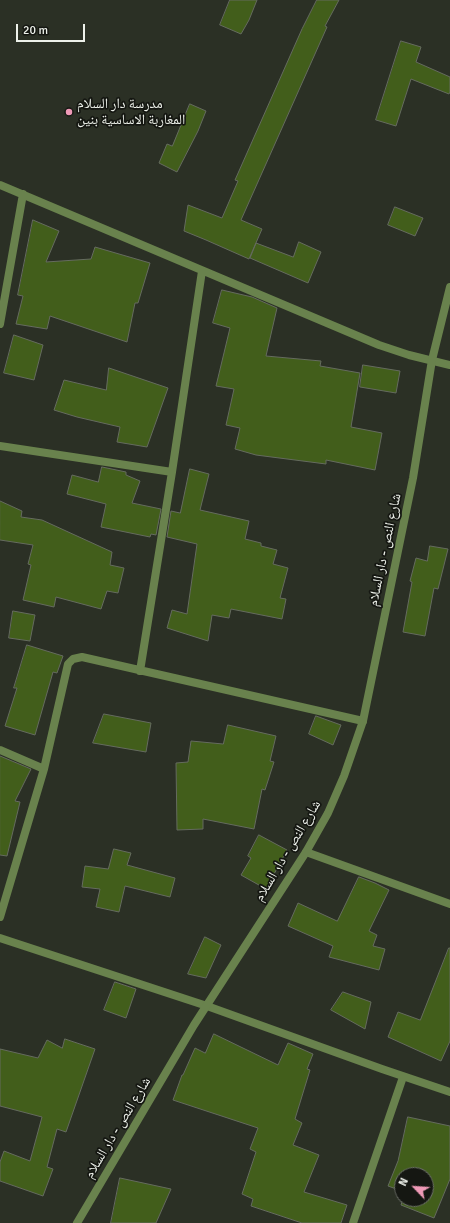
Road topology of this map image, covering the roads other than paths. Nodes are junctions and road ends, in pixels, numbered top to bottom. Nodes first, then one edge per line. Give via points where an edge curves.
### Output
1 (0, 185) edge
2 (23, 194) junction
3 (202, 271) junction
4 (450, 287) edge
5 (0, 324) edge
6 (432, 360) junction
7 (450, 365) edge
8 (0, 446) edge
9 (172, 472) junction
10 (140, 671) junction
11 (363, 721) junction
12 (0, 750) edge
13 (44, 769) junction
14 (306, 852) junction
15 (450, 904) edge
16 (0, 917) edge
17 (0, 938) edge
18 (207, 1006) junction
19 (403, 1077) junction
20 (450, 1092) edge
21 (77, 1223) edge
22 (353, 1223) edge

1 - 2 street
2 - 3 street
2 - 5 street
3 - 6 street via 380,345
3 - 9 street
4 - 6 street, شارع النص - دار السلام
6 - 7 street
6 - 11 street, شارع النص - دار السلام via 413,478
8 - 9 street
9 - 10 street
10 - 11 street
10 - 13 street via 82,657 73,659 68,664
11 - 14 street, شارع النص - دار السلام via 328,813
12 - 13 street
13 - 16 street
14 - 15 street
14 - 18 street, شارع النص - دار السلام
17 - 18 street
18 - 19 street
18 - 21 street, شارع النص - دار السلام
19 - 20 street
19 - 22 street

